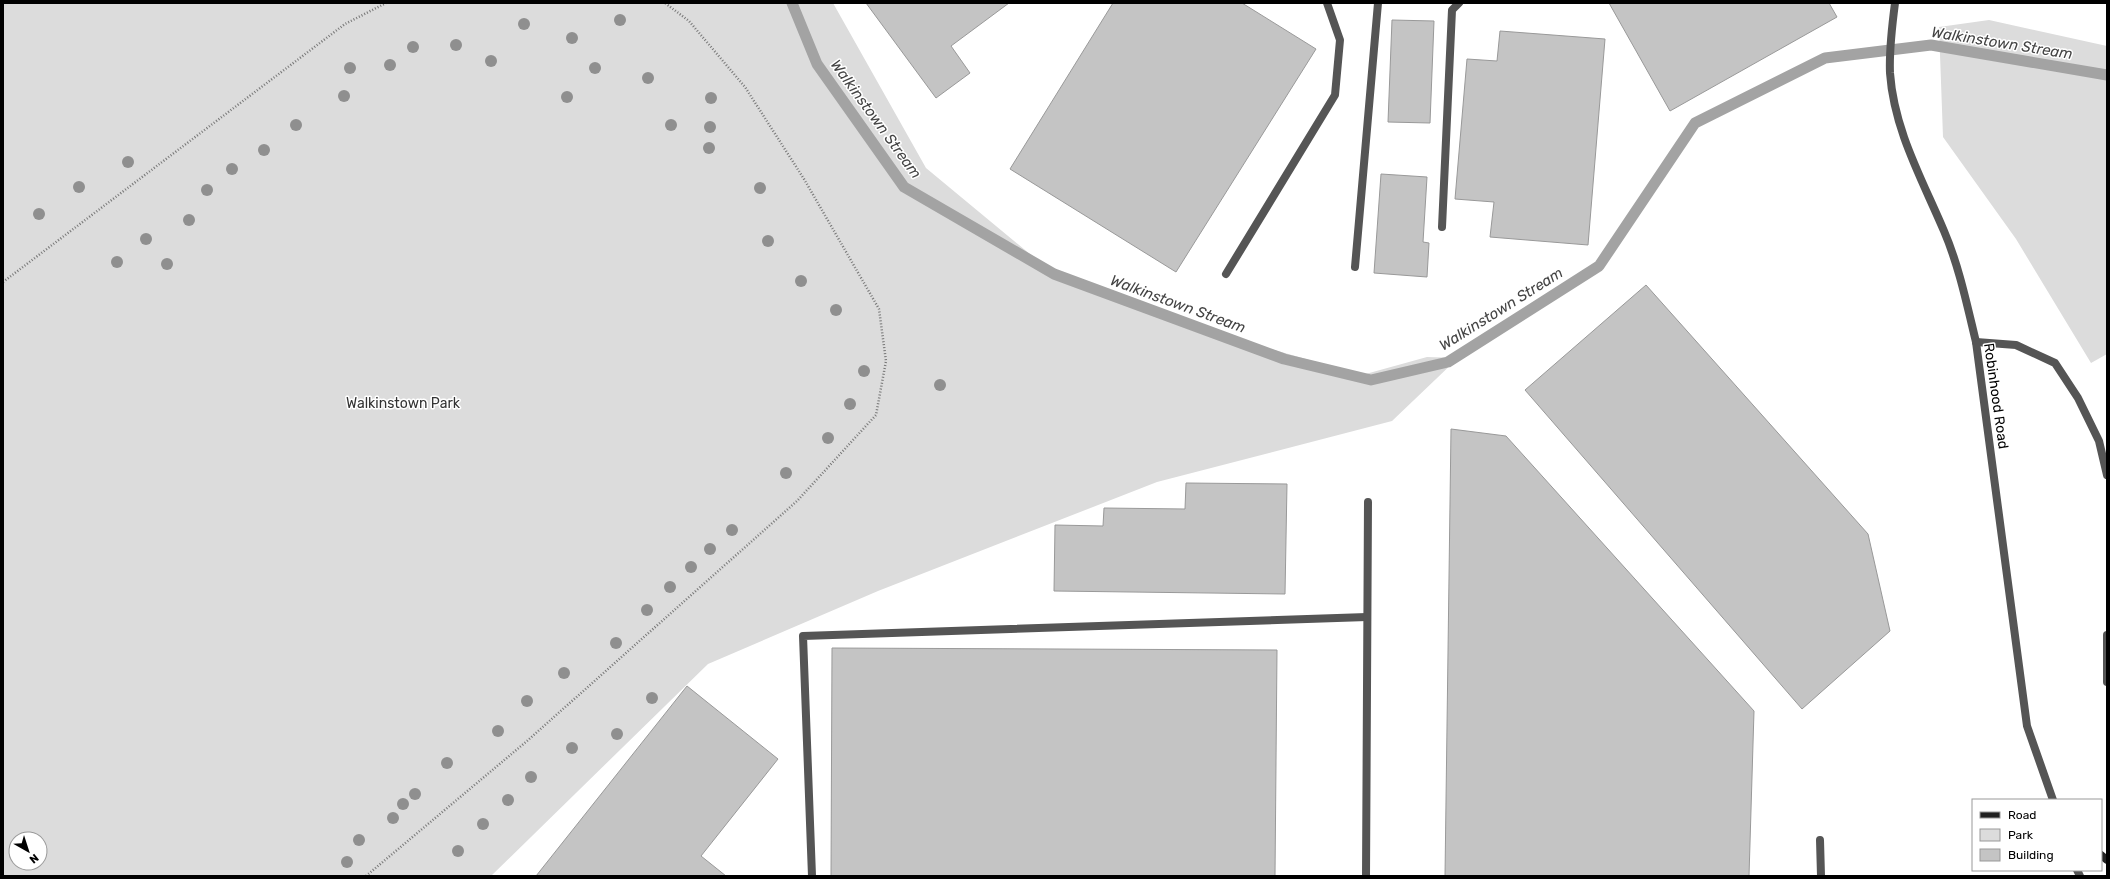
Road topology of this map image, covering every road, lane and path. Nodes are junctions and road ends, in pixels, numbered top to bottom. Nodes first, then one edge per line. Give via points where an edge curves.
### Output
1 (386, 3) edge
2 (665, 3) edge
3 (1327, 3) edge
4 (1378, 3) edge
5 (1459, 3) edge
6 (1895, 3) edge
7 (1442, 227) dead end
8 (1355, 267) dead end
9 (1226, 274) dead end
10 (3, 282) edge
11 (1976, 342) junction
12 (2107, 475) edge
13 (1368, 502) dead end
14 (1367, 617) junction
15 (2107, 635) edge
16 (2107, 682) edge
17 (2053, 799) edge
18 (1820, 840) dead end
19 (366, 876) edge
20 (812, 876) edge
21 (1366, 876) edge
22 (1821, 876) edge

1 - 10 path via 346,24
2 - 19 path via 689,21 745,87 804,179 879,309 886,361 876,415 796,501 527,740
3 - 9 street via 1340,40 1335,95
4 - 8 street
5 - 7 street via 1452,10
6 - 11 street, Robinhood Road via 1890,73 1896,106 1904,139 1944,232 1962,284
11 - 12 street via 2016,345 2055,363 2078,398 2099,441
11 - 17 street, Robinhood Road via 2027,726
13 - 14 street
14 - 20 street via 802,636
14 - 21 street
15 - 16 street
18 - 22 street

